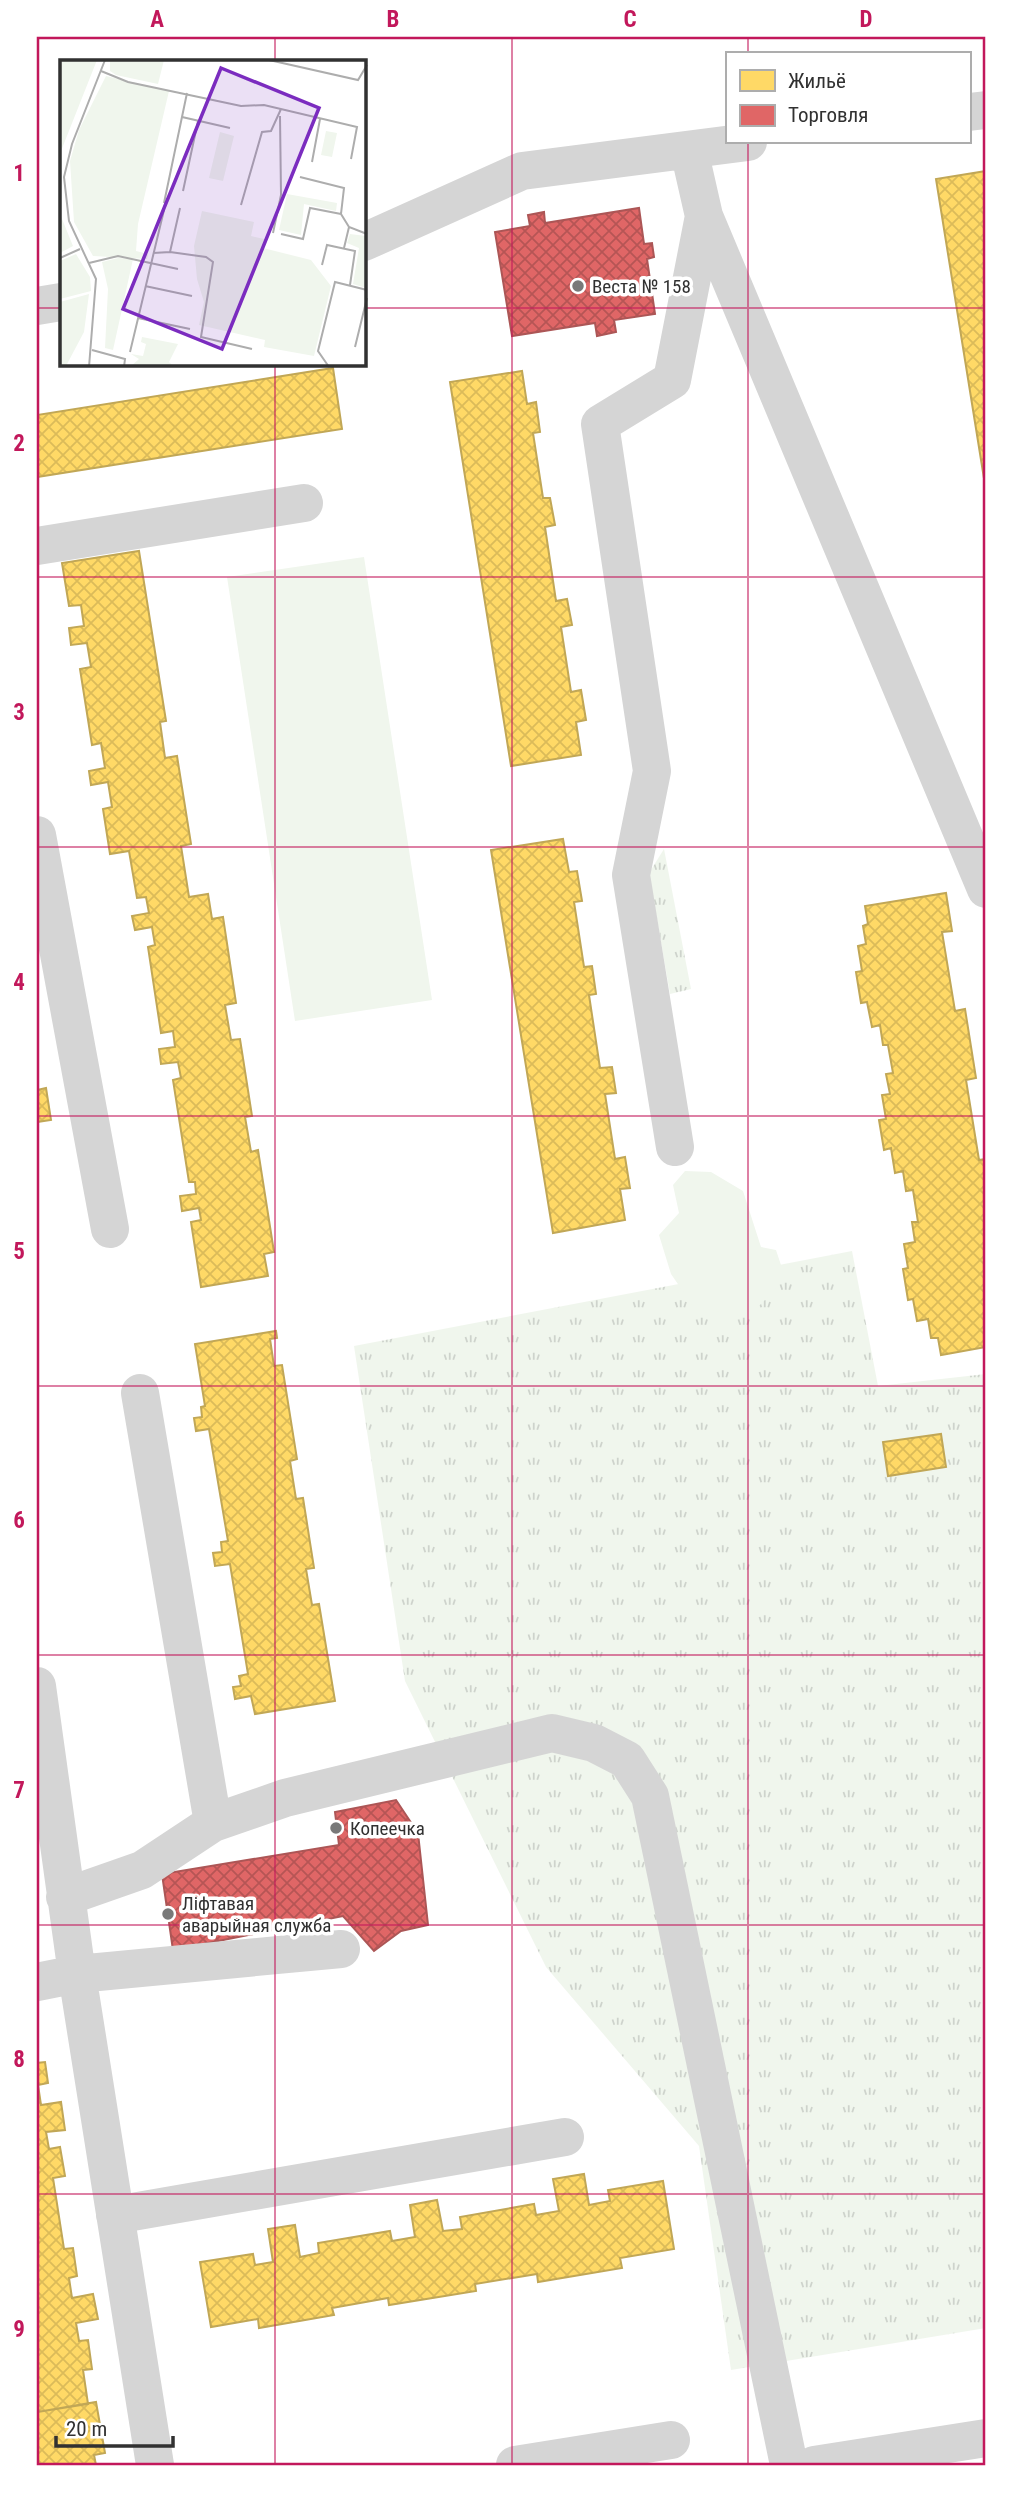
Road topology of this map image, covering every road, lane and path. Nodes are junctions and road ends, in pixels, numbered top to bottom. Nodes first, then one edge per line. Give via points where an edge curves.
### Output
1 (733, 144) edge
2 (689, 150) junction
3 (704, 216) junction
4 (366, 241) edge
5 (60, 302) edge
6 (37, 306) edge
7 (304, 503) dead end
8 (37, 546) edge
9 (37, 835) edge
10 (986, 889) edge
11 (676, 1147) dead end
12 (110, 1228) dead end
13 (140, 1393) dead end
14 (37, 1686) edge
15 (213, 1823) junction
16 (65, 1897) junction
17 (341, 1949) dead end
18 (77, 1975) junction
19 (37, 1982) edge
20 (565, 2137) dead end
21 (115, 2215) junction
22 (986, 2438) edge
23 (671, 2440) dead end
24 (155, 2465) edge
25 (515, 2465) edge
26 (789, 2465) edge
27 (814, 2465) edge

1 - 2 lane
2 - 3 lane
2 - 4 lane via 522,171
3 - 10 lane
3 - 11 lane via 672,380 600,424 652,771 631,875
5 - 6 lane
7 - 8 lane
9 - 12 lane
13 - 15 lane
14 - 16 lane
15 - 16 lane via 142,1870
15 - 26 lane via 285,1798 552,1734 594,1743 627,1760 650,1796
16 - 18 lane
17 - 18 lane
18 - 19 lane
18 - 21 lane
20 - 21 lane
21 - 24 lane
22 - 27 lane
23 - 25 lane

